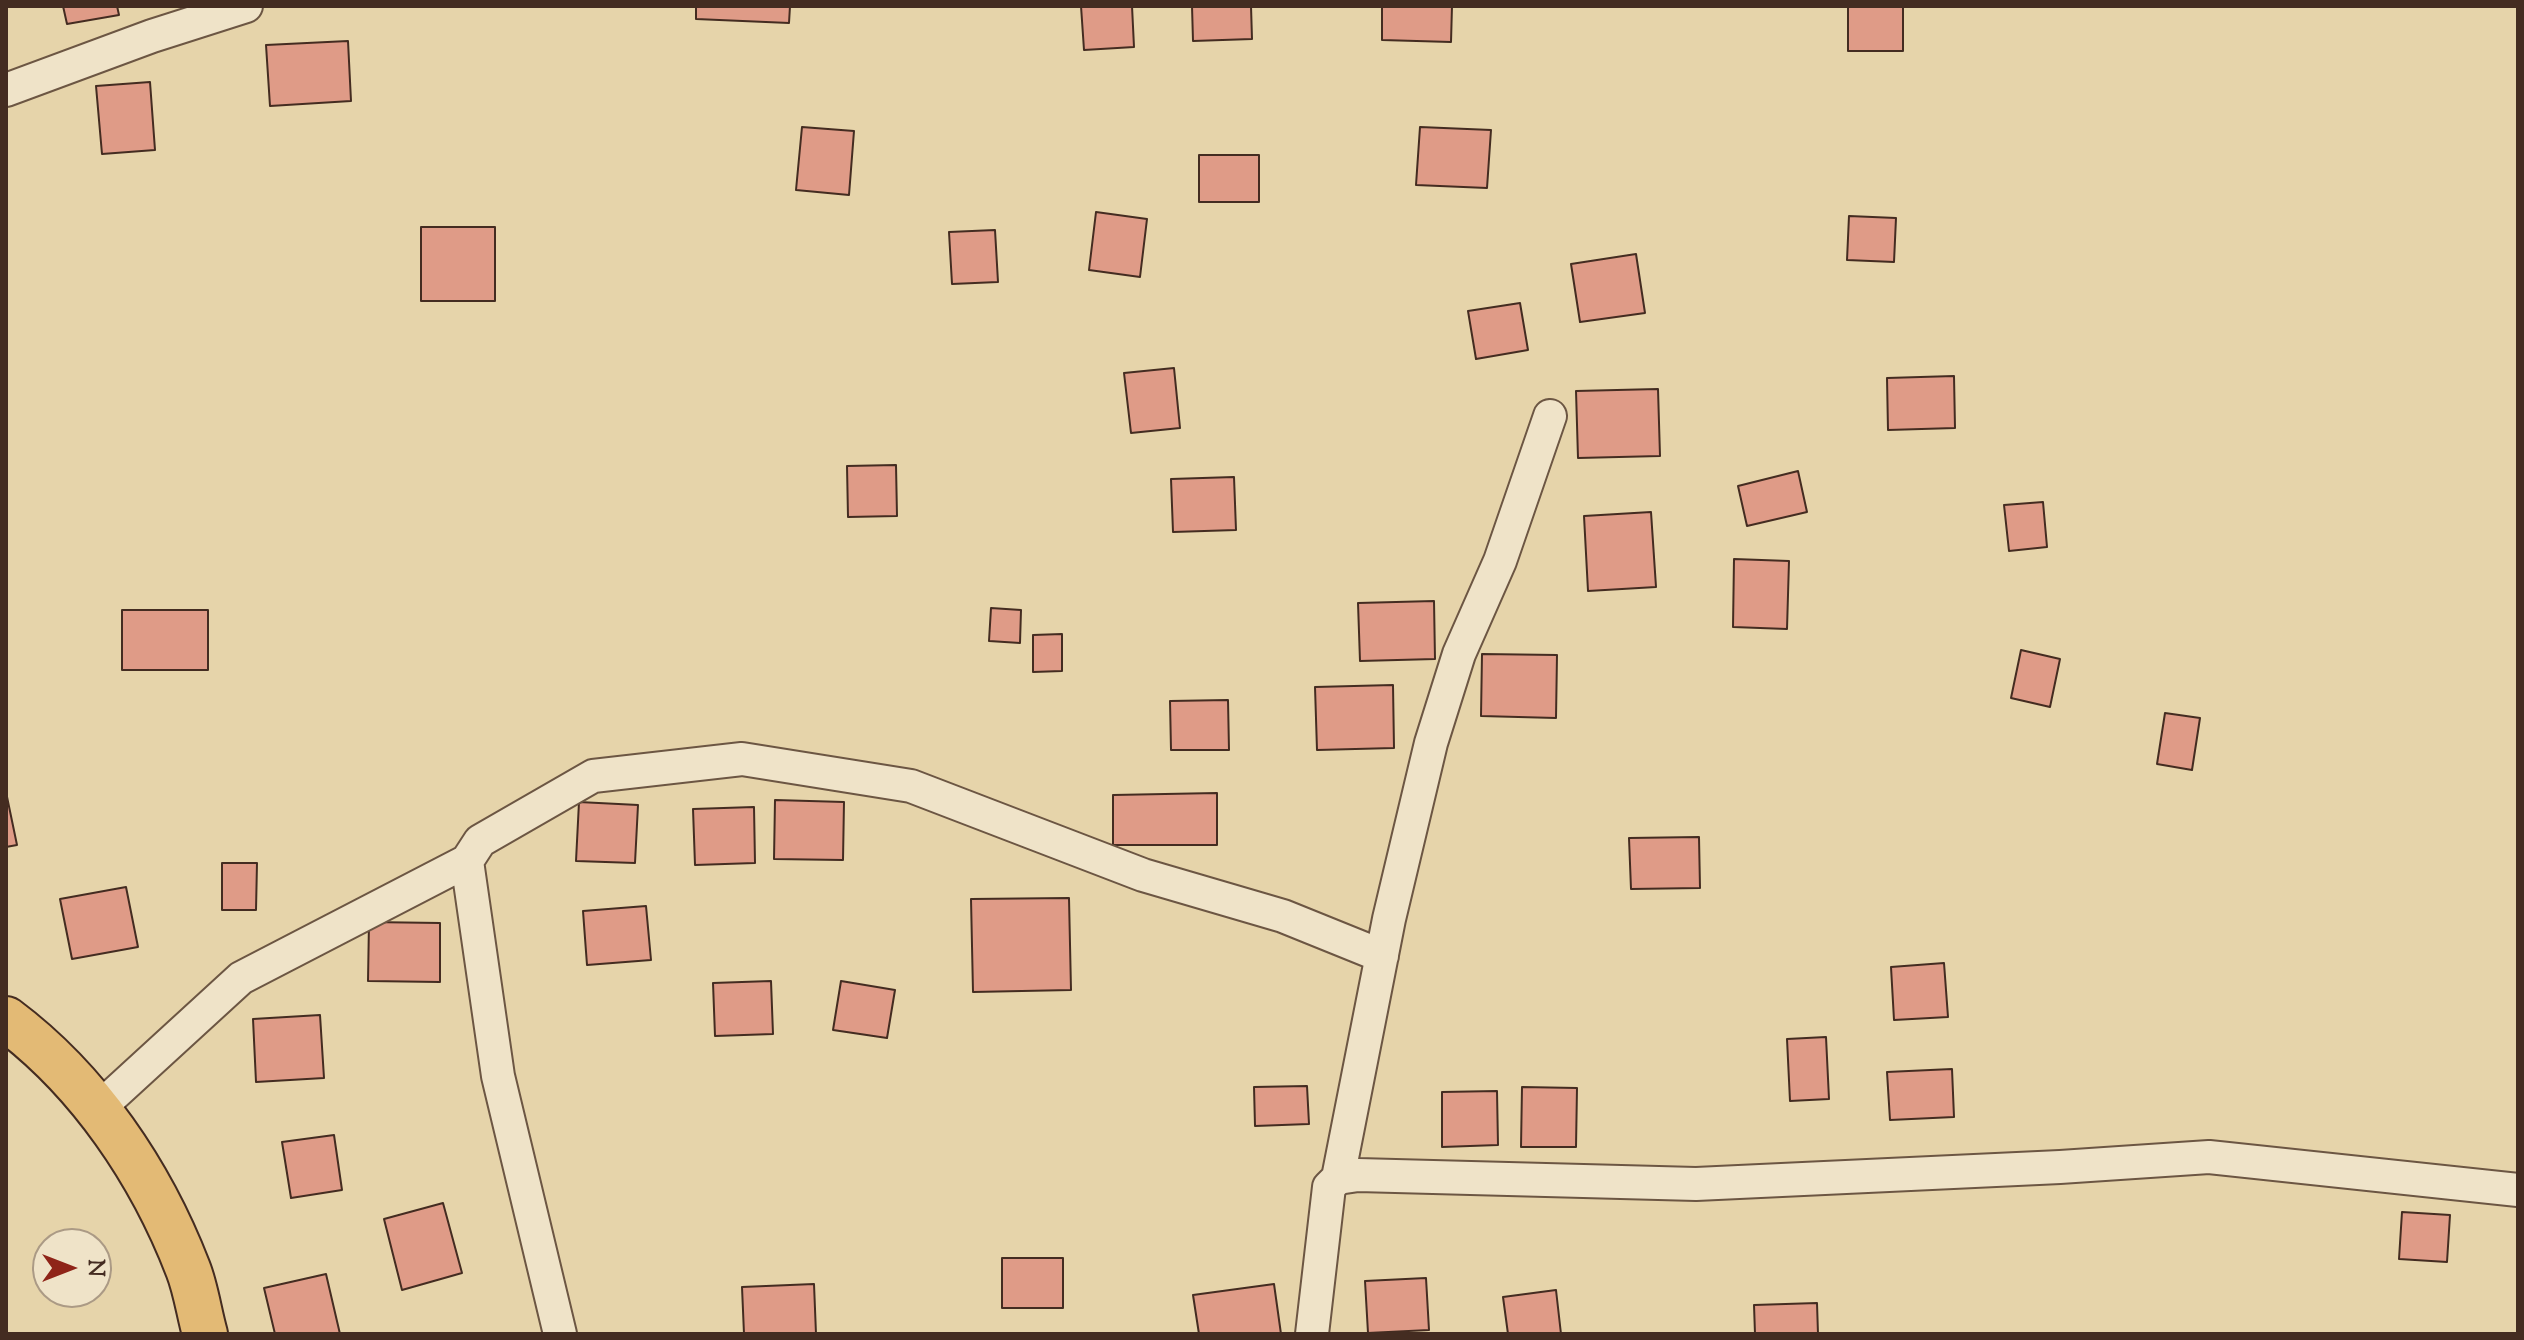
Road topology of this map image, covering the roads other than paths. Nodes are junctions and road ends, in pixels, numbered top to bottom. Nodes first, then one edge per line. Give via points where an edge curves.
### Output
1 (246, 6) edge
2 (6, 90) edge
3 (1550, 416) dead end
4 (467, 861) junction
5 (1382, 956) junction
6 (14, 1037) edge
7 (98, 1109) junction
8 (1338, 1178) junction
9 (2518, 1190) edge
10 (205, 1334) edge
11 (560, 1334) edge
12 (1312, 1334) edge

1 - 2 street
3 - 5 street via 1500,561 1459,654 1431,743
4 - 5 street via 480,841 593,776 742,759 911,786 1143,875 1283,916
4 - 7 street via 241,978
4 - 11 street via 498,1076
5 - 8 street
6 - 7 main road
7 - 10 main road via 147,1182 183,1257
8 - 9 street via 1696,1184 2209,1157
8 - 12 street via 1329,1187

